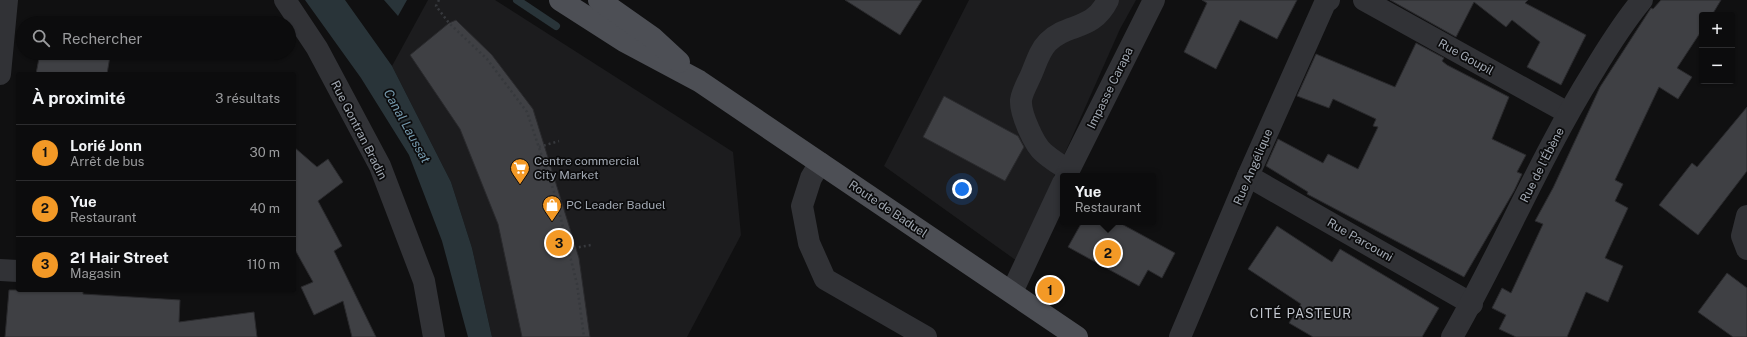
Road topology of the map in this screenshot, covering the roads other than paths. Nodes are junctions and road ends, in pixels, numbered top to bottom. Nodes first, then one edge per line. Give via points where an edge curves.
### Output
1 (7, 0) edge
2 (285, 0) edge
3 (560, 0) edge
4 (599, 0) edge
5 (616, 0) edge
6 (1108, 0) edge
7 (1154, 0) edge
8 (1329, 0) edge
9 (1364, 0) edge
10 (1642, 0) edge
11 (296, 16) edge
12 (296, 16) edge
13 (653, 38) junction
14 (0, 74) edge
15 (699, 81) junction
16 (1568, 113) junction
17 (820, 163) junction
18 (1063, 173) edge
19 (1068, 173) edge
20 (1248, 176) junction
21 (1060, 189) edge
22 (1747, 216) edge
23 (1747, 249) edge
24 (0, 270) edge
25 (16, 271) edge
26 (1012, 292) junction
27 (1472, 304) junction
28 (434, 337) edge
29 (926, 337) edge
30 (1077, 337) edge
31 (1180, 337) edge
32 (1452, 337) edge

1 - 14 street
2 - 11 street, Rue Gontran Bradin
3 - 15 main road, Route de Baduel via 624,41
4 - 13 main road, Route de Baduel
5 - 13 main road
6 - 18 street via 1102,12 1092,21 1055,36 1048,42 1041,51 1021,100 1024,118 1036,144
7 - 19 street, Impasse Carapa
8 - 20 street, Rue Angélique via 1324,3
9 - 16 street, Rue Goupil
10 - 16 street, Rue de l'Ébène via 1624,22
12 - 28 street, Rue Gontran Bradin via 317,48 380,166 424,281
13 - 15 main road, Route de Baduel
15 - 17 main road, Route de Baduel
16 - 27 street, Rue de l'Ébène
17 - 26 main road, Route de Baduel
17 - 29 street via 811,178 802,206 808,244 825,279
20 - 27 street, Rue Parcouni
20 - 31 street, Rue Angélique
21 - 26 street, Impasse Carapa
22 - 23 street via 1742,236
24 - 25 street
26 - 30 main road, Route de Baduel
27 - 32 street, Rue de l'Ébène

